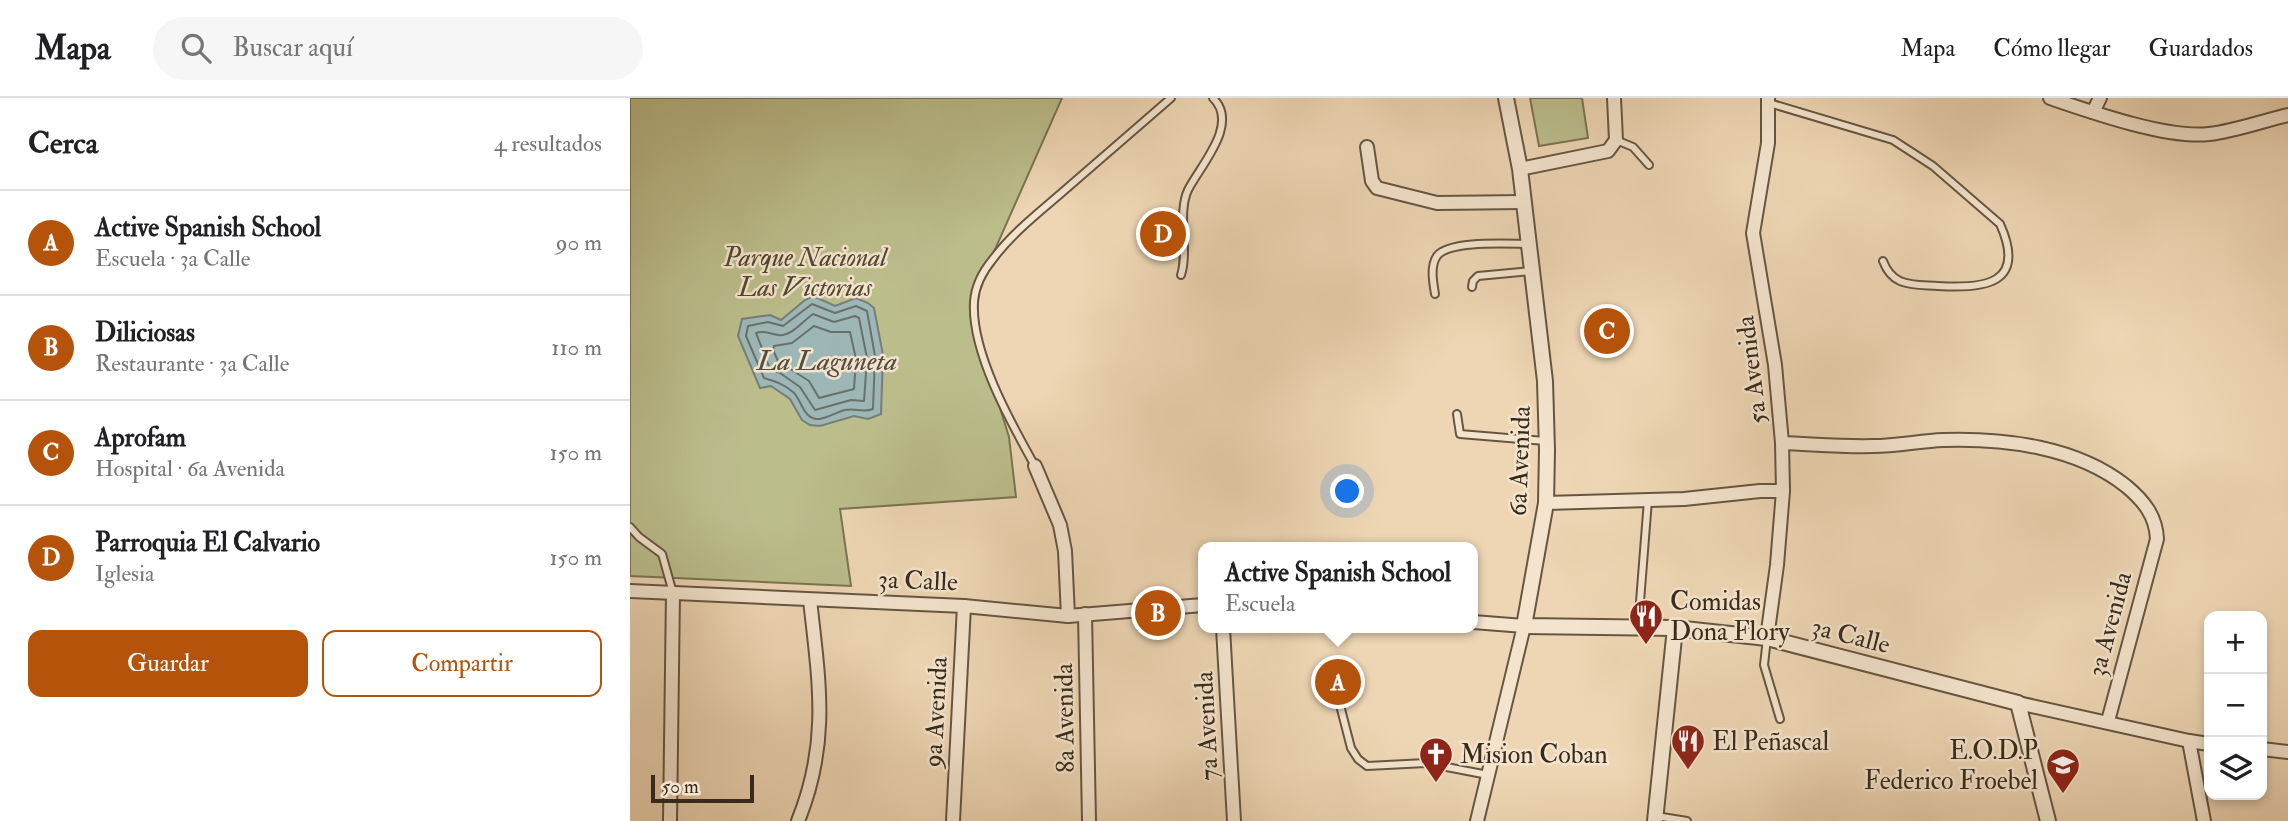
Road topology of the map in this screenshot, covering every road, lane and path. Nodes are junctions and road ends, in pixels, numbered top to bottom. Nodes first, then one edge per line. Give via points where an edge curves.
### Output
1 (1171, 98) edge
2 (1213, 98) edge
3 (1506, 98) edge
4 (1614, 98) edge
5 (2050, 98) edge
6 (2100, 98) edge
7 (1769, 101) edge
8 (2092, 112) junction
9 (2288, 115) edge
10 (1616, 140) junction
11 (1367, 147) dead end
12 (1649, 165) dead end
13 (1520, 169) junction
14 (1524, 202) junction
15 (1529, 244) junction
16 (1883, 261) dead end
17 (1532, 271) junction
18 (1181, 275) dead end
19 (1472, 287) dead end
20 (1435, 293) dead end
21 (1457, 414) dead end
22 (1547, 441) junction
23 (1782, 443) junction
24 (1035, 466) joint
25 (1783, 491) junction
26 (1648, 500) junction
27 (1546, 503) junction
28 (630, 527) edge
29 (630, 591) edge
30 (673, 593) junction
31 (810, 600) junction
32 (1198, 605) edge
33 (964, 606) junction
34 (1085, 614) junction
35 (1068, 616) junction
36 (1478, 622) edge
37 (1524, 626) junction
38 (1638, 627) junction
39 (1675, 628) junction
40 (1223, 633) edge
41 (1767, 638) junction
42 (2018, 703) junction
43 (1342, 709) dead end
44 (1780, 719) dead end
45 (2108, 721) junction
46 (2189, 741) junction
47 (2204, 743) edge
48 (2267, 750) edge
49 (2288, 752) edge
50 (1489, 775) junction
51 (1656, 818) edge
52 (670, 821) edge
53 (798, 821) edge
54 (953, 821) edge
55 (1089, 821) edge
56 (1234, 821) edge
57 (1477, 821) edge
58 (1687, 821) edge
59 (2048, 821) edge
60 (2204, 821) edge

1 - 24 lane via 1025,224 992,260 976,289 977,339
2 - 18 lane via 1222,123 1210,156 1186,195
3 - 13 street, 6a Avenida
4 - 10 street
5 - 8 street
6 - 8 street
7 - 16 lane via 1893,140 1933,166 2000,223 2008,251 2000,276 1969,288 1900,281
7 - 23 street, 5a Avenida via 1768,142 1753,233 1770,328
8 - 9 street via 2179,134 2209,135
10 - 12 lane via 1633,147
10 - 13 street via 1608,151
11 - 14 street via 1377,188 1437,203
13 - 14 street, 6a Avenida
14 - 15 street, 6a Avenida
15 - 17 street, 6a Avenida
15 - 20 lane via 1445,250 1435,259
17 - 19 lane via 1478,275
17 - 22 street, 6a Avenida
21 - 22 lane via 1458,431 1464,436
22 - 27 street, 6a Avenida
23 - 25 street, 5a Avenida
23 - 45 street, 3a Avenida via 1873,446 1943,440 2018,445 2085,460 2134,493 2152,513 2157,539
24 - 35 street via 1060,525
25 - 26 street
25 - 41 street, 5a Avenida
26 - 27 street
26 - 38 lane
27 - 37 street, 6a Avenida
28 - 30 lane via 662,554
29 - 30 street, 3a Calle
30 - 31 street, 3a Calle
30 - 52 street
31 - 33 street, 3a Calle
31 - 53 street via 821,720 816,768
32 - 34 street, 3a Calle
33 - 35 street, 3a Calle
33 - 54 street, 9a Avenida
34 - 35 street, 3a Calle
34 - 55 street, 8a Avenida
36 - 37 street, 3a Calle
37 - 38 street, 3a Calle
37 - 50 street, 6a Avenida
38 - 39 street, 3a Calle
39 - 41 street, 3a Calle
39 - 51 street
40 - 56 street, 7a Avenida
41 - 42 street, 3a Calle
41 - 44 lane via 1764,665
42 - 45 street, 3a Calle
42 - 59 street
43 - 50 lane via 1351,748 1367,766 1426,763
45 - 46 street, 3a Calle
46 - 47 street, 3a Calle
46 - 60 street
48 - 49 street
50 - 57 street, 6a Avenida
51 - 58 lane

